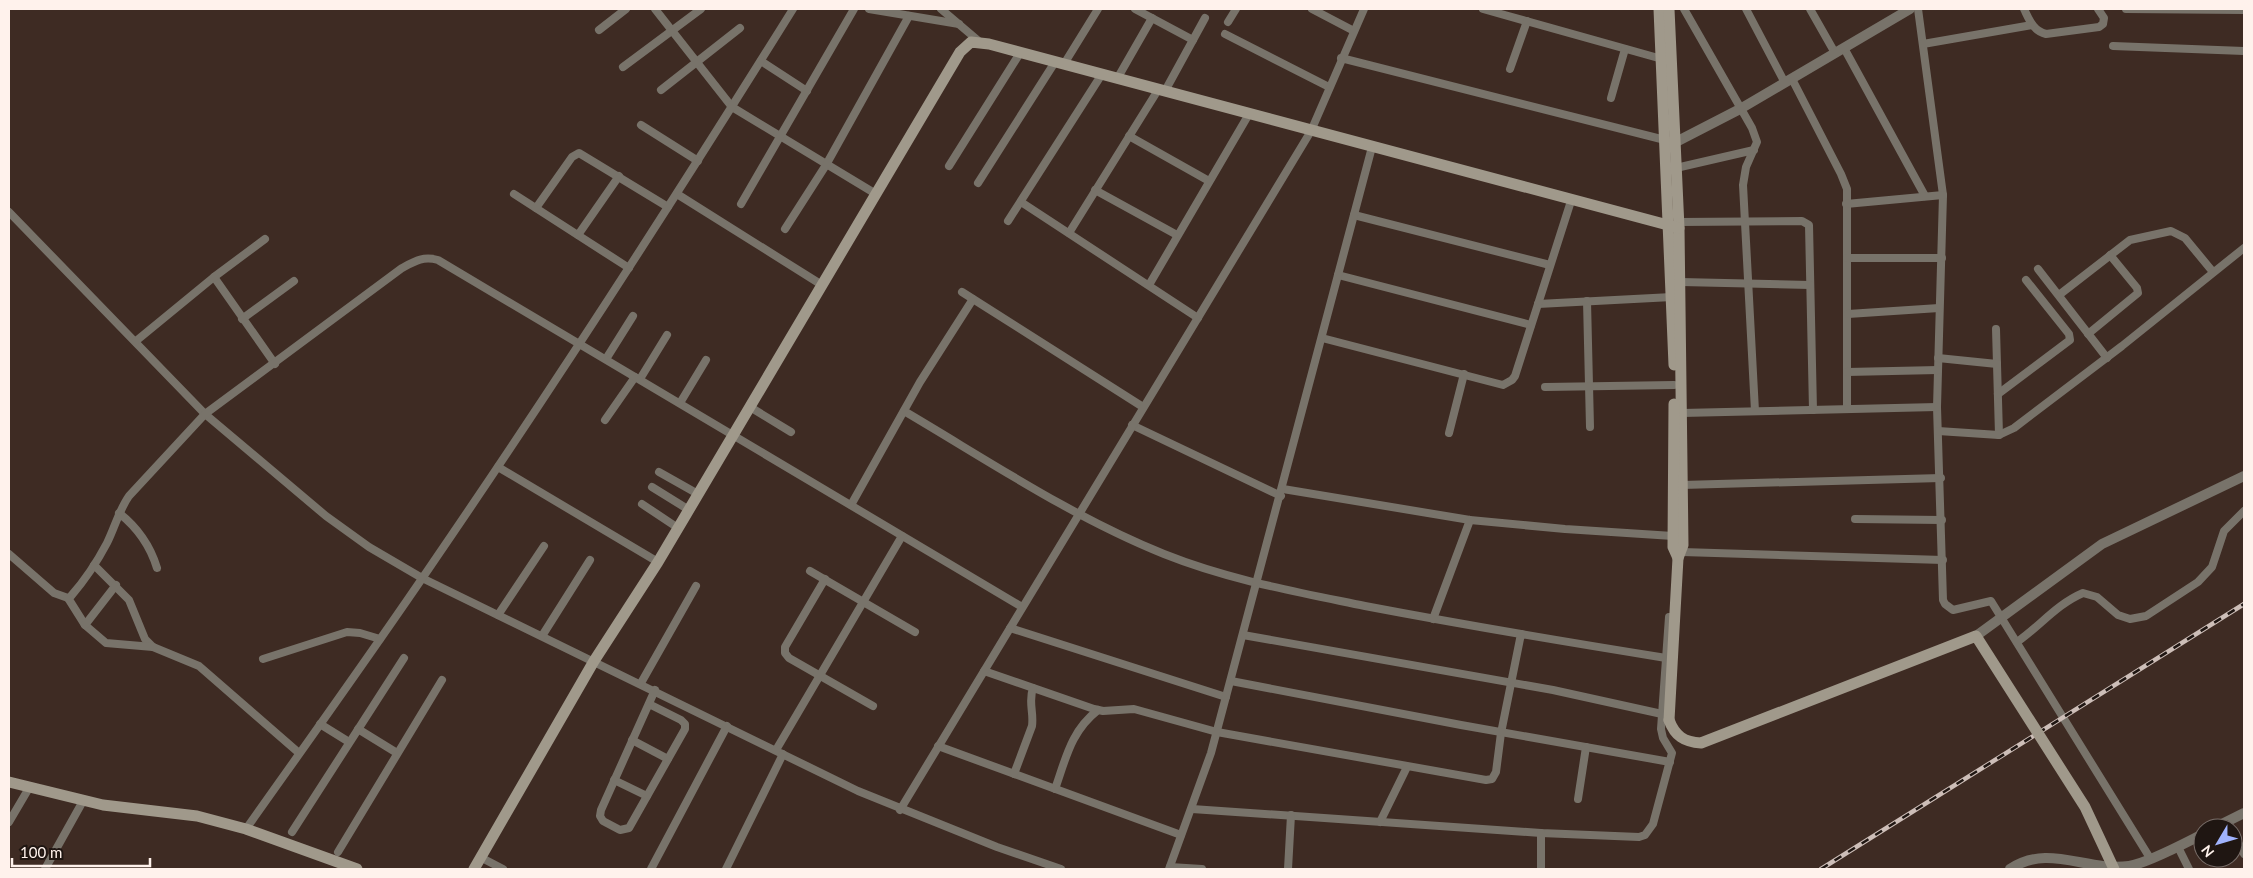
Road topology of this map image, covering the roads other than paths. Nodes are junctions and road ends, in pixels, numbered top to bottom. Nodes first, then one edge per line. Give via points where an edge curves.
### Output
1 (626, 9) edge
2 (655, 9) edge
3 (701, 9) edge
4 (793, 9) edge
5 (854, 9) edge
6 (869, 9) edge
7 (941, 9) edge
8 (1098, 9) edge
9 (1135, 9) edge
10 (1236, 9) edge
11 (1312, 9) edge
12 (1364, 9) edge
13 (1483, 9) edge
14 (1659, 9) edge
15 (1669, 9) edge
16 (1684, 9) edge
17 (1746, 9) edge
18 (1810, 9) edge
19 (1910, 9) edge
20 (1918, 9) edge
21 (2024, 9) edge
22 (2098, 9) edge
23 (2126, 9) edge
24 (2244, 10) edge
25 (909, 16) junction
26 (1152, 18) junction
27 (1205, 18) dead end
28 (1527, 21) junction
29 (1228, 22) dead end
30 (959, 24) junction
31 (2032, 25) junction
32 (740, 28) dead end
33 (672, 29) junction
34 (599, 30) dead end
35 (1354, 32) junction
36 (1225, 34) dead end
37 (1192, 40) junction
38 (981, 42) junction
39 (1923, 44) junction
40 (2113, 46) dead end
41 (1625, 49) junction
42 (1840, 50) junction
43 (2244, 51) edge
44 (1020, 53) junction
45 (1341, 58) junction
46 (1662, 59) junction
47 (696, 61) junction
48 (761, 61) junction
49 (1059, 63) junction
50 (623, 67) dead end
51 (1510, 69) dead end
52 (1102, 74) junction
53 (1117, 79) junction
54 (1789, 81) junction
55 (1329, 87) junction
56 (661, 90) dead end
57 (1161, 90) junction
58 (807, 91) junction
59 (1611, 98) dead end
60 (732, 107) junction
61 (1740, 109) junction
62 (1249, 114) junction
63 (641, 125) dead end
64 (1311, 131) junction
65 (1129, 136) junction
66 (780, 137) junction
67 (1669, 142) junction
68 (1372, 147) junction
69 (1754, 150) junction
70 (698, 161) junction
71 (826, 164) junction
72 (949, 166) dead end
73 (1676, 168) junction
74 (618, 176) junction
75 (1209, 181) junction
76 (978, 183) dead end
77 (1096, 190) junction
78 (514, 194) dead end
79 (677, 194) junction
80 (876, 194) junction
81 (1943, 195) junction
82 (1925, 196) junction
83 (1571, 201) junction
84 (1021, 202) junction
85 (741, 204) dead end
86 (1846, 204) junction
87 (668, 207) junction
88 (536, 208) junction
89 (9, 212) edge
90 (1354, 215) junction
91 (1008, 221) dead end
92 (1746, 222) junction
93 (1676, 226) junction
94 (785, 229) dead end
95 (1069, 233) junction
96 (578, 235) junction
97 (1177, 235) junction
98 (265, 239) dead end
99 (2244, 248) edge
100 (2110, 255) junction
101 (1847, 258) junction
102 (1942, 258) junction
103 (1550, 266) junction
104 (629, 268) junction
105 (2038, 269) dead end
106 (2213, 272) junction
107 (1338, 276) junction
108 (214, 278) junction
109 (2026, 280) dead end
110 (294, 281) dead end
111 (1681, 282) junction
112 (1750, 283) junction
113 (822, 285) junction
114 (1149, 285) junction
115 (1810, 285) junction
116 (962, 292) dead end
117 (2059, 295) junction
118 (1672, 297) junction
119 (973, 298) junction
120 (1587, 301) junction
121 (1538, 304) junction
122 (1939, 308) junction
123 (1848, 314) junction
124 (633, 316) dead end
125 (1198, 318) junction
126 (242, 319) junction
127 (1531, 325) junction
128 (1996, 329) dead end
129 (2088, 334) junction
130 (667, 335) dead end
131 (1322, 338) junction
132 (136, 342) junction
133 (579, 343) junction
134 (1938, 358) junction
135 (2107, 358) junction
136 (606, 359) junction
137 (706, 360) dead end
138 (275, 364) junction
139 (1997, 364) junction
140 (1938, 370) junction
141 (1847, 372) junction
142 (1464, 374) junction
143 (637, 378) junction
144 (1674, 385) junction
145 (1545, 387) dead end
146 (1588, 387) junction
147 (1998, 394) junction
148 (680, 403) junction
149 (750, 407) junction
150 (1143, 407) junction
151 (1937, 407) junction
152 (1847, 409) junction
153 (904, 410) junction
154 (1813, 410) junction
155 (1755, 411) junction
156 (1682, 413) junction
157 (205, 414) junction
158 (606, 420) dead end
159 (1132, 425) junction
160 (1590, 427) dead end
161 (1938, 431) junction
162 (791, 432) dead end
163 (1449, 433) dead end
164 (733, 435) junction
165 (1999, 435) junction
166 (498, 466) junction
167 (660, 472) dead end
168 (2244, 476) edge
169 (1941, 478) junction
170 (1682, 485) junction
171 (652, 487) dead end
172 (1282, 492) junction
173 (698, 494) junction
174 (642, 504) dead end
175 (851, 505) junction
176 (688, 510) junction
177 (2244, 510) edge
178 (119, 513) junction
179 (1078, 514) junction
180 (1855, 519) dead end
181 (1470, 520) junction
182 (1942, 520) junction
183 (678, 528) junction
184 (902, 536) junction
185 (1673, 536) junction
186 (544, 546) dead end
187 (9, 554) edge
188 (1678, 554) junction
189 (590, 560) dead end
190 (1943, 560) junction
191 (658, 562) junction
192 (94, 564) junction
193 (157, 568) dead end
194 (810, 571) dead end
195 (422, 578) junction
196 (825, 579) junction
197 (116, 585) junction
198 (1257, 585) junction
199 (696, 586) dead end
200 (68, 598) junction
201 (863, 602) junction
202 (1022, 607) junction
203 (498, 615) junction
204 (1433, 619) junction
205 (85, 625) junction
206 (1010, 628) junction
207 (915, 632) dead end
208 (1521, 634) junction
209 (1243, 635) junction
210 (542, 636) junction
211 (1976, 636) junction
212 (380, 639) junction
213 (2017, 642) junction
214 (153, 647) junction
215 (404, 658) dead end
216 (1666, 658) junction
217 (263, 659) dead end
218 (594, 661) junction
219 (984, 671) junction
220 (819, 676) junction
221 (442, 680) dead end
222 (1231, 681) junction
223 (1510, 682) junction
224 (641, 683) junction
225 (1033, 688) junction
226 (655, 690) junction
227 (1226, 697) junction
228 (649, 704) junction
229 (873, 706) dead end
230 (1098, 710) junction
231 (1666, 717) junction
232 (320, 724) junction
233 (726, 726) junction
234 (358, 729) junction
235 (1217, 732) junction
236 (1501, 732) junction
237 (632, 740) junction
238 (349, 742) junction
239 (938, 746) junction
240 (1586, 748) junction
241 (779, 752) junction
242 (299, 753) junction
243 (397, 753) junction
244 (668, 758) junction
245 (1670, 762) junction
246 (1407, 767) junction
247 (1014, 774) junction
248 (614, 780) junction
249 (9, 782) edge
250 (29, 788) junction
251 (1055, 789) junction
252 (647, 796) junction
253 (1578, 799) dead end
254 (83, 801) junction
255 (1192, 809) junction
256 (900, 810) junction
257 (1291, 815) junction
258 (9, 822) edge
259 (1380, 822) junction
260 (246, 829) junction
261 (292, 832) dead end
262 (1541, 833) junction
263 (1182, 835) junction
264 (2193, 839) edge
265 (2178, 847) junction
266 (338, 852) dead end
267 (480, 857) junction
268 (2150, 858) junction
269 (1169, 868) edge
270 (2132, 868) edge
271 (45, 869) edge
272 (357, 869) edge
273 (474, 869) edge
274 (503, 869) edge
275 (651, 869) edge
276 (726, 869) edge
277 (1061, 869) edge
278 (1202, 869) edge
279 (1288, 869) edge
280 (1540, 869) edge
281 (2010, 869) edge
282 (2110, 869) edge
283 (2189, 869) edge

1 - 34 street
2 - 33 street
3 - 33 street
4 - 48 street
5 - 58 street
6 - 25 street
7 - 30 street
8 - 49 street
9 - 26 street
10 - 29 street
11 - 35 street
12 - 35 street
13 - 28 street
14 - 46 main road
15 - 67 main road
16 - 61 street
17 - 54 street
18 - 42 street
19 - 42 street
20 - 39 street
21 - 31 street
22 - 31 street via 2104,18 2099,27 2046,34 2039,33
23 - 24 street
25 - 30 street
25 - 71 street
26 - 37 street
26 - 53 street
27 - 37 street
28 - 41 street
28 - 51 street
30 - 38 street
31 - 39 street
32 - 47 street
33 - 47 street
33 - 50 street
35 - 45 street
36 - 55 street
37 - 57 street
38 - 44 main road
38 - 80 main road via 971,42 960,52
39 - 81 street
40 - 43 street
41 - 46 street
41 - 59 street
42 - 54 street
42 - 82 street
44 - 49 main road
44 - 72 street
45 - 55 street
45 - 67 street
46 - 67 main road
47 - 56 street
47 - 60 street
48 - 58 street
48 - 60 street
49 - 52 main road
49 - 76 street
52 - 53 main road
52 - 84 street
53 - 57 main road
54 - 61 street
54 - 86 street via 1841,174
55 - 64 street
57 - 62 main road
57 - 65 street
58 - 66 street
60 - 66 street
60 - 70 street
61 - 67 street
61 - 69 street via 1756,135
62 - 64 main road
62 - 75 street
63 - 70 street
64 - 68 main road
64 - 125 street
65 - 75 street
65 - 77 street
66 - 71 street
66 - 85 street
67 - 73 main road
67 - 93 main road
68 - 83 main road
68 - 90 street
69 - 73 street
69 - 92 street via 1744,175
70 - 79 street
71 - 80 street
71 - 94 street
73 - 93 main road
74 - 87 street
74 - 88 street via 582,154 575,154
74 - 96 street
75 - 97 street
77 - 95 street
77 - 97 street
78 - 88 street
79 - 87 street
79 - 113 street
80 - 113 main road
81 - 82 street
81 - 102 street
82 - 86 street
83 - 93 main road
83 - 103 street
84 - 91 street
84 - 95 street
86 - 101 street
87 - 104 street
88 - 96 street
89 - 132 street
90 - 103 street
90 - 107 street
92 - 93 street
92 - 112 street
92 - 115 street via 1802,221 1809,225
93 - 111 main road
93 - 118 main road
95 - 114 street
96 - 104 street
97 - 114 street
98 - 108 street
99 - 106 street
100 - 106 street via 2137,238 2176,232 2185,238
100 - 117 street
100 - 129 street via 2138,293
101 - 102 street
101 - 123 street
102 - 122 street
103 - 121 street
104 - 133 street
105 - 117 street
106 - 135 street
107 - 127 street
107 - 131 street
108 - 126 street
108 - 132 street
109 - 147 street via 2069,334 2070,340
110 - 126 street
111 - 112 street
111 - 156 main road
112 - 115 street
112 - 155 street
113 - 149 main road
114 - 125 street
115 - 154 street
116 - 119 street
117 - 129 street
118 - 120 street
118 - 144 main road
119 - 150 street
119 - 153 street
120 - 121 street
120 - 146 street
121 - 127 street
122 - 123 street
122 - 134 street
123 - 141 street
124 - 136 street
125 - 150 street
126 - 138 street
127 - 142 street via 1512,380 1503,385
128 - 139 street
129 - 135 street
130 - 143 street
131 - 142 street
131 - 172 street
132 - 157 street
133 - 136 street
133 - 138 street via 428,257 402,268
133 - 166 street
134 - 139 street
134 - 140 street
135 - 165 street via 2014,428
136 - 143 street
137 - 148 street
138 - 157 street
139 - 147 street
140 - 141 street
140 - 151 street
141 - 152 street
142 - 163 street
143 - 148 street
143 - 158 street
144 - 146 street
144 - 185 main road
145 - 146 street
146 - 160 street
147 - 165 street
148 - 164 street
149 - 162 street
149 - 164 main road
150 - 159 street
151 - 152 street
151 - 161 street
152 - 154 street
153 - 175 street
153 - 179 street
154 - 155 street
155 - 156 street
156 - 170 main road
157 - 178 street via 129,496
157 - 195 street via 326,516 369,547
159 - 172 street
159 - 179 street
161 - 165 street
161 - 169 street
164 - 173 main road
164 - 175 street
166 - 191 street
166 - 195 street
167 - 173 street
168 - 211 street, bridge via 2102,544
169 - 170 street
169 - 182 street
170 - 188 main road
171 - 176 street
172 - 181 street
172 - 198 street
173 - 176 main road
174 - 183 street
175 - 184 street
176 - 183 main road
177 - 213 street via 2224,531 2212,567 2198,582 2160,608 2146,616 2130,619 2097,597 2083,592 2068,599
178 - 192 street
178 - 193 street via 144,539
179 - 198 street via 1166,555
179 - 202 street
180 - 182 street
181 - 185 street
181 - 204 street
182 - 190 street
183 - 191 main road
184 - 201 street
184 - 202 street
185 - 188 main road
186 - 203 street
187 - 200 street via 54,593
188 - 190 street
188 - 216 street
188 - 231 main road
189 - 210 street
190 - 213 street via 1945,604 1957,610 1991,601
191 - 218 main road
192 - 197 street
192 - 200 street
194 - 196 street
195 - 203 street
195 - 212 street
196 - 201 street
196 - 220 street via 785,647 789,658
197 - 205 street
197 - 214 street via 134,607 145,639
198 - 204 street
198 - 209 street
199 - 224 street
200 - 205 street
201 - 207 street
201 - 220 street
202 - 206 street
203 - 210 street
204 - 208 street
205 - 214 street via 106,643
206 - 219 street
206 - 227 street
208 - 216 street
208 - 223 street
209 - 222 street
209 - 223 street
210 - 218 street
211 - 231 main road, bridge via 1701,743 1688,742 1680,737
211 - 282 main road, bridge via 2085,807
212 - 217 street via 347,632
212 - 232 street
213 - 268 street
214 - 242 street via 198,666
215 - 234 street
216 - 231 street
218 - 224 street
218 - 267 main road
219 - 225 street
219 - 239 street
220 - 229 street
220 - 241 street
221 - 243 street
222 - 227 street
222 - 236 street
223 - 231 street
223 - 236 street
224 - 226 street
225 - 230 street
225 - 247 street via 1029,702 1032,726
226 - 228 street
226 - 233 street
227 - 235 street
228 - 237 street
228 - 244 street via 686,724
230 - 235 street via 1134,709
230 - 251 street via 1087,718 1073,737
231 - 245 street via 1661,730 1672,753
232 - 238 street
232 - 242 street
233 - 241 street
233 - 275 street
234 - 238 street
234 - 243 street
235 - 246 street
235 - 255 street
236 - 240 street
236 - 246 street via 1496,772 1492,779
237 - 244 street
237 - 248 street
238 - 261 street
239 - 247 street
239 - 256 street
240 - 245 street
240 - 253 street
241 - 256 street
241 - 276 street
242 - 260 street
243 - 266 street
244 - 252 street
245 - 262 street via 1654,824 1645,835
246 - 259 street
247 - 251 street
248 - 252 street
248 - 252 street via 600,816 620,830 629,828
249 - 250 main road
250 - 254 main road
250 - 258 street
251 - 263 street
254 - 260 main road via 197,816
254 - 271 street
255 - 257 street
255 - 263 street
256 - 277 street
257 - 259 street
257 - 279 street
259 - 262 street
260 - 272 main road
262 - 280 street
263 - 269 street
264 - 265 street
265 - 268 street
265 - 283 street
267 - 273 main road
267 - 274 street
268 - 270 street
269 - 278 street
270 - 282 street
281 - 282 street via 2033,858 2042,858

